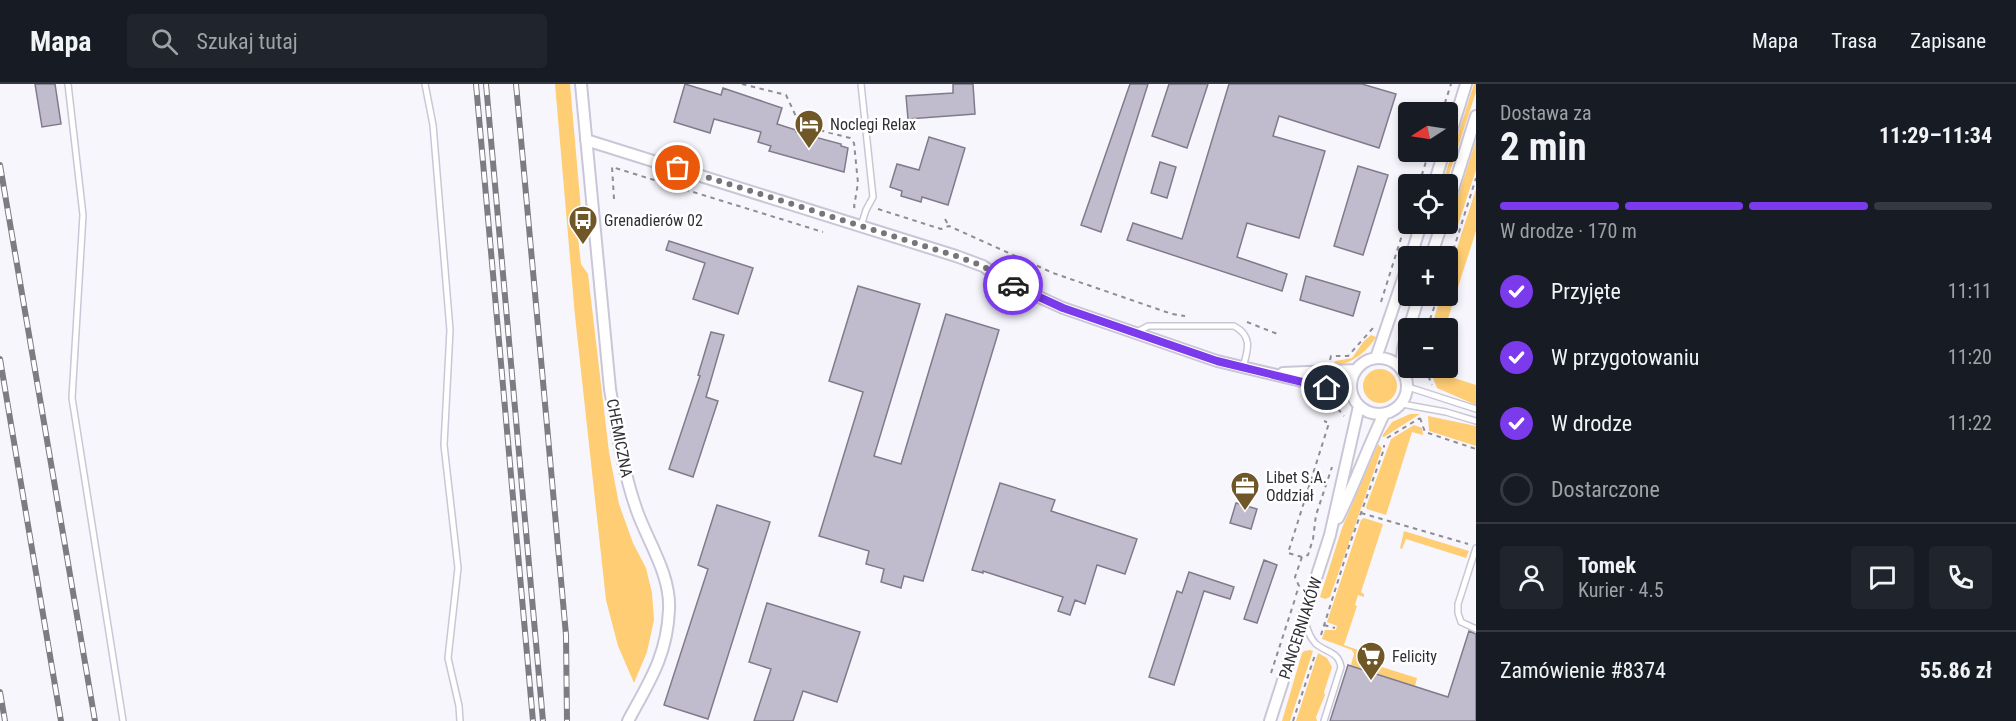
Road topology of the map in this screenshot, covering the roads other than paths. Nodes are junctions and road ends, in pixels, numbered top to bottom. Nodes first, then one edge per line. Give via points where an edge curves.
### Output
1 (68, 84) edge
2 (426, 84) edge
3 (581, 84) edge
4 (861, 84) edge
5 (1466, 84) edge
6 (1458, 110) edge
7 (1476, 116) edge
8 (586, 140) junction
9 (1458, 174) edge
10 (861, 226) junction
11 (1398, 293) edge
12 (1136, 332) junction
13 (1376, 358) junction
14 (1398, 366) edge
15 (1243, 367) junction
16 (1356, 370) junction
17 (1268, 373) junction
18 (1406, 378) edge
19 (1408, 387) junction
20 (1352, 393) junction
21 (1402, 404) junction
22 (1359, 406) junction
23 (1476, 409) edge
24 (1384, 414) junction
25 (1476, 421) edge
26 (1330, 535) junction
27 (1476, 548) edge
28 (1304, 615) junction
29 (1476, 629) edge
30 (123, 721) edge
31 (460, 721) edge
32 (628, 721) edge
33 (1270, 721) edge
34 (1324, 721) edge

1 - 30 lane via 83,215 72,398
2 - 31 lane via 450,330 444,446 458,568 448,658
3 - 8 street, CHEMICZNA
4 - 10 lane via 873,197
5 - 6 street
7 - 9 street
8 - 10 street
8 - 32 street, CHEMICZNA via 617,432 628,484 654,547 670,608 665,642 653,677
10 - 12 street via 983,266 1006,282 1063,308
11 - 13 street
12 - 15 street
12 - 15 lane via 1148,326 1234,326 1247,339
13 - 14 street
13 - 16 street
15 - 17 street
16 - 17 street
16 - 20 street
17 - 20 street
18 - 19 street
19 - 21 street
19 - 23 lane
20 - 22 street
21 - 24 street
21 - 25 lane
22 - 24 street
22 - 26 street, PANCERNIAKÓW
24 - 26 street, PANCERNIAKÓW
26 - 28 street, PANCERNIAKÓW
27 - 29 lane via 1458,604 1461,622
28 - 33 street, PANCERNIAKÓW
28 - 34 lane via 1308,632 1318,645 1336,655 1341,668

